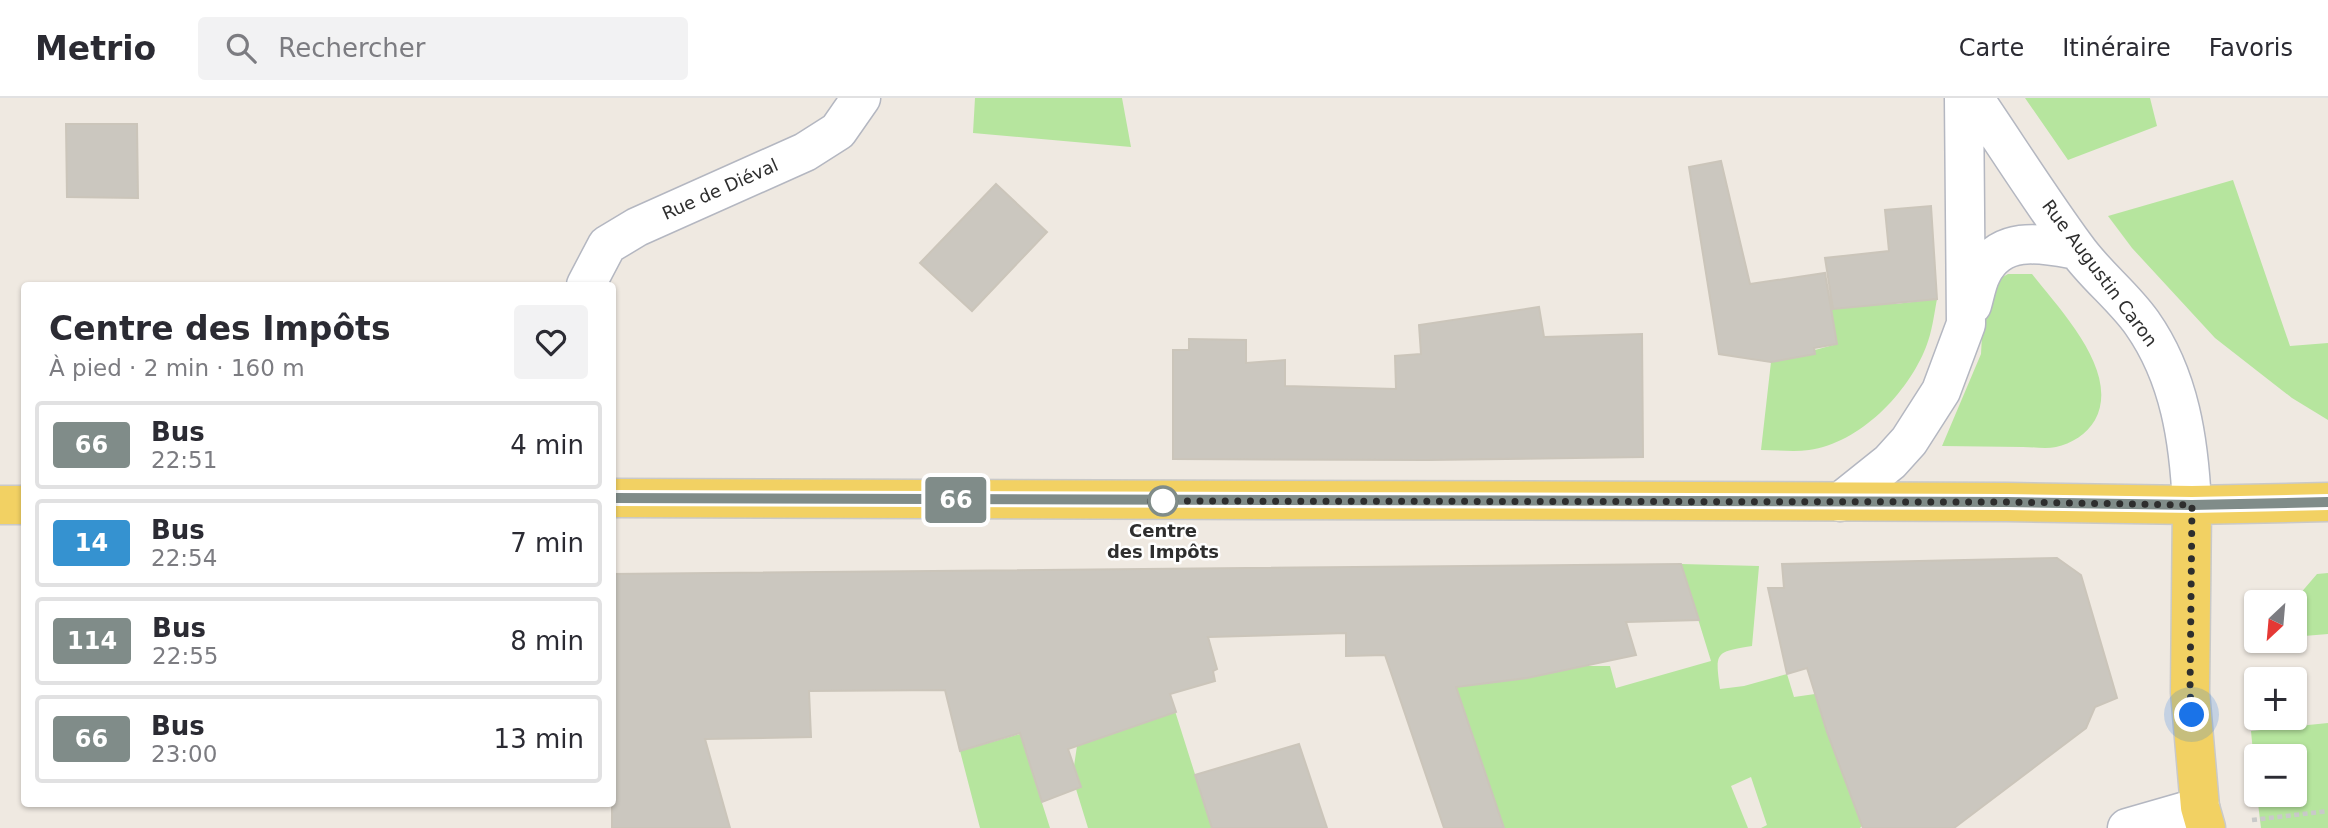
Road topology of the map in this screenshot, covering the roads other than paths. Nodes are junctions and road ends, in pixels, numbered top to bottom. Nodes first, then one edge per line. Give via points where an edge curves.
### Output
1 (861, 98) edge
2 (1964, 98) edge
3 (1974, 98) edge
4 (2077, 250) junction
5 (588, 282) edge
6 (1966, 324) junction
7 (616, 498) edge
8 (1840, 502) junction
9 (2328, 502) edge
10 (0, 505) edge
11 (21, 505) edge
12 (2192, 505) junction
13 (2203, 818) edge
14 (2127, 828) edge

1 - 5 street, Rue de Diéval via 838,131 805,152 637,227 607,245
2 - 6 street
3 - 4 street, Rue Augustin Caron
4 - 6 street via 2037,243 2001,251 1982,273
4 - 12 street, Rue Augustin Caron via 2142,322 2163,356 2189,454
6 - 8 street via 1941,391 1909,441
7 - 8 main road
8 - 12 main road
9 - 12 main road
10 - 11 main road
12 - 13 main road via 2190,692
13 - 14 street

